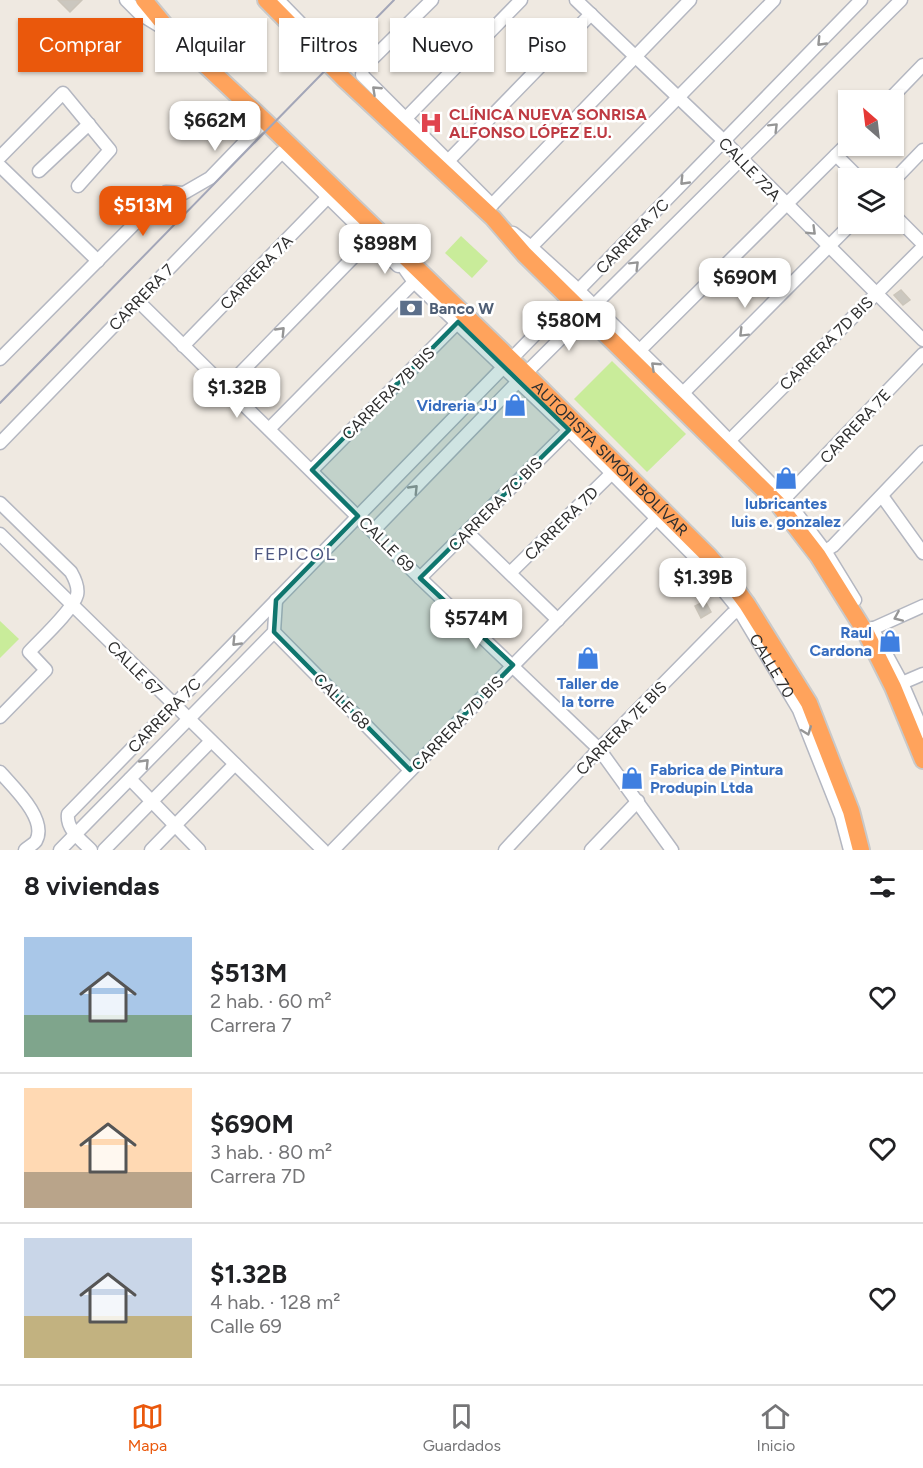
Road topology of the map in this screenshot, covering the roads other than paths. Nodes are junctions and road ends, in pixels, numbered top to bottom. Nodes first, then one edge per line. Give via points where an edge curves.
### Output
1 (126, 0) edge
2 (144, 0) edge
3 (266, 0) edge
4 (278, 0) edge
5 (432, 0) edge
6 (521, 0) edge
7 (576, 0) edge
8 (774, 0) edge
9 (901, 0) edge
10 (688, 1) edge
11 (853, 3) edge
12 (591, 14) junction
13 (159, 18) edge
14 (155, 24) edge
15 (635, 56) junction
16 (923, 65) edge
17 (213, 72) edge
18 (899, 90) edge
19 (678, 98) junction
20 (369, 102) junction
21 (406, 118) junction
22 (265, 121) junction
23 (89, 124) junction
24 (723, 141) junction
25 (923, 150) edge
26 (836, 155) joint
27 (0, 157) edge
28 (741, 159) junction
29 (449, 160) junction
30 (0, 166) edge
31 (849, 168) edge
32 (904, 170) edge
33 (39, 171) dead end
34 (78, 186) dead end
35 (328, 197) junction
36 (787, 206) junction
37 (490, 211) junction
38 (904, 226) edge
39 (841, 234) edge
40 (375, 236) junction
41 (923, 246) edge
42 (531, 247) junction
43 (828, 247) junction
44 (98, 261) junction
45 (418, 278) junction
46 (876, 294) junction
47 (575, 296) junction
48 (138, 300) junction
49 (590, 310) junction
50 (461, 319) junction
51 (923, 340) edge
52 (183, 346) junction
53 (639, 351) junction
54 (923, 354) edge
55 (0, 359) edge
56 (507, 363) junction
57 (522, 378) junction
58 (226, 388) junction
59 (662, 390) junction
60 (684, 393) junction
61 (701, 411) joint
62 (269, 429) junction
63 (569, 430) junction
64 (0, 443) edge
65 (725, 443) junction
66 (923, 452) edge
67 (312, 471) junction
68 (612, 473) junction
69 (634, 481) junction
70 (649, 496) junction
71 (882, 496) junction
72 (785, 498) junction
73 (0, 503) edge
74 (358, 516) junction
75 (656, 519) junction
76 (373, 531) junction
77 (467, 532) junction
78 (0, 534) edge
79 (825, 551) junction
80 (923, 553) edge
81 (510, 573) junction
82 (420, 578) junction
83 (276, 600) junction
84 (72, 605) junction
85 (923, 606) edge
86 (739, 609) junction
87 (558, 620) junction
88 (872, 629) junction
89 (274, 632) junction
90 (513, 665) junction
91 (923, 674) edge
92 (902, 683) junction
93 (174, 706) junction
94 (0, 717) edge
95 (188, 719) junction
96 (923, 732) edge
97 (212, 741) junction
98 (599, 749) junction
99 (923, 760) edge
100 (235, 764) junction
101 (410, 770) junction
102 (0, 772) edge
103 (130, 779) junction
104 (638, 801) junction
105 (151, 802) junction
106 (175, 825) junction
107 (75, 835) junction
108 (669, 849) edge
109 (25, 850) edge
110 (60, 850) edge
111 (91, 850) edge
112 (104, 850) edge
113 (151, 850) edge
114 (199, 850) edge
115 (323, 850) edge
116 (333, 850) edge
117 (506, 850) edge
118 (591, 850) edge
119 (850, 850) edge
120 (861, 850) edge

1 - 14 street
2 - 13 highway, AUTOPISTA SIMÓN BOLÍVAR
3 - 20 highway
4 - 20 street via 349,74
21 -> 5 street via 364,79 363,68
6 - 21 street
7 - 12 street, CALLE 72A
8 - 19 street
28 -> 9 street, CARRERA 7C
10 - 15 street
11 -> 24 street, CARRERA 7C
12 - 15 street, CALLE 72A
12 - 29 street
15 - 19 street, CALLE 72A
15 - 37 street
16 - 18 street
17 - 22 highway, AUTOPISTA SIMÓN BOLÍVAR
19 - 24 street, CALLE 72A
19 - 42 street
20 - 37 highway
21 - 29 street
22 - 40 highway, AUTOPISTA SIMÓN BOLÍVAR
22 - 44 street via 210,178 184,193 166,192
23 - 27 street via 63,93
23 - 33 street
23 - 34 street via 110,150
24 - 28 street, CALLE 72A
24 -> 47 street, CARRERA 7C
25 - 32 street
26 - 31 street
26 - 36 street
28 - 36 street, CALLE 72A
49 -> 28 street, CARRERA 7C
29 - 37 street
30 - 44 street
35 - 40 street
35 - 48 street, CARRERA 7 via 282,152
35 - 52 street, CARRERA 7A
36 -> 43 street, CALLE 72A
36 - 53 street
37 - 42 street
37 - 47 highway via 524,254
38 - 41 street
39 - 43 street
40 - 45 highway, AUTOPISTA SIMÓN BOLÍVAR
58 -> 40 street
41 - 46 street, CARRERA 7D BIS
42 - 47 street
43 - 46 street, CALLE 72A
43 -> 60 street
44 - 55 street
45 - 50 highway, AUTOPISTA SIMÓN BOLÍVAR
45 - 62 street
46 - 51 street, CALLE 72A
46 - 65 street, CARRERA 7D BIS
47 - 49 highway
47 - 56 street, CARRERA 7C
48 - 52 street, CALLE 69
48 - 64 street, CARRERA 7
49 - 53 street
49 - 57 street, CARRERA 7C
49 - 59 highway
50 - 56 highway, AUTOPISTA SIMÓN BOLÍVAR
50 - 67 street, CARRERA 7B BIS
52 - 58 street, CALLE 69
60 -> 53 street
54 - 72 street, CARRERA 7E
56 - 57 highway, AUTOPISTA SIMÓN BOLÍVAR
56 - 74 street, CARRERA 7C
57 - 63 street, CALLE 70
57 - 69 highway, AUTOPISTA SIMÓN BOLÍVAR
76 -> 57 street, CARRERA 7C
58 - 62 street, CALLE 69
59 - 60 highway
59 - 65 highway
60 - 61 street
61 - 65 highway
62 - 67 street, CALLE 69
63 - 68 street, CALLE 70
63 - 77 street, CARRERA 7C BIS
65 - 72 street
65 - 99 highway via 818,556 870,642
66 - 71 street
67 - 74 street, CALLE 69
68 - 69 highway
68 - 75 street, CALLE 70
68 - 81 street, CARRERA 7D
69 - 70 highway, AUTOPISTA SIMÓN BOLÍVAR
70 - 75 highway
70 - 120 highway, AUTOPISTA SIMÓN BOLÍVAR via 727,577 809,703 851,811
71 - 79 street
71 - 80 street
72 - 79 street
73 - 84 street via 71,572 77,594
74 - 76 street, CALLE 69
74 - 83 street, CARRERA 7C
75 - 86 street, CALLE 70 via 701,563
75 - 87 street, CARRERA 7D BIS
76 - 82 street, CALLE 69
77 - 81 street
77 - 82 street, CARRERA 7C BIS
78 - 84 street, CALLE 67
79 - 88 street
81 - 87 street
82 - 90 street, CALLE 69
83 - 89 street
83 -> 93 street, CARRERA 7C
84 - 93 street, CALLE 67
84 - 94 street via 29,652 46,670
85 -> 88 street
86 - 98 street, CARRERA 7E BIS
86 -> 119 street, CALLE 70 via 799,710 841,816
87 - 90 street, CARRERA 7D BIS
88 - 92 street
89 - 95 street, CARRERA 7C
89 - 101 street, CALLE 68
90 - 98 street, CALLE 69
90 - 101 street, CARRERA 7D BIS
91 - 92 street
92 - 96 street
93 - 95 street, CALLE 67
93 - 107 street, CARRERA 7C via 68,814
95 - 97 street, CALLE 67
103 -> 95 street, CARRERA 7C
97 - 100 street, CALLE 67
97 - 105 street
98 - 104 street, CALLE 69
98 - 117 street, CARRERA 7E BIS
100 - 106 street
100 - 115 street, CALLE 67
101 - 116 street, CARRERA 7D BIS
102 - 109 street via 39,825 36,841
103 - 105 street
103 - 107 street, CARRERA 7C
104 - 108 street, CALLE 69
104 - 118 street
105 - 106 street
105 - 112 street
106 - 113 street
106 - 114 street
107 - 110 street, CARRERA 7C
107 - 111 street

